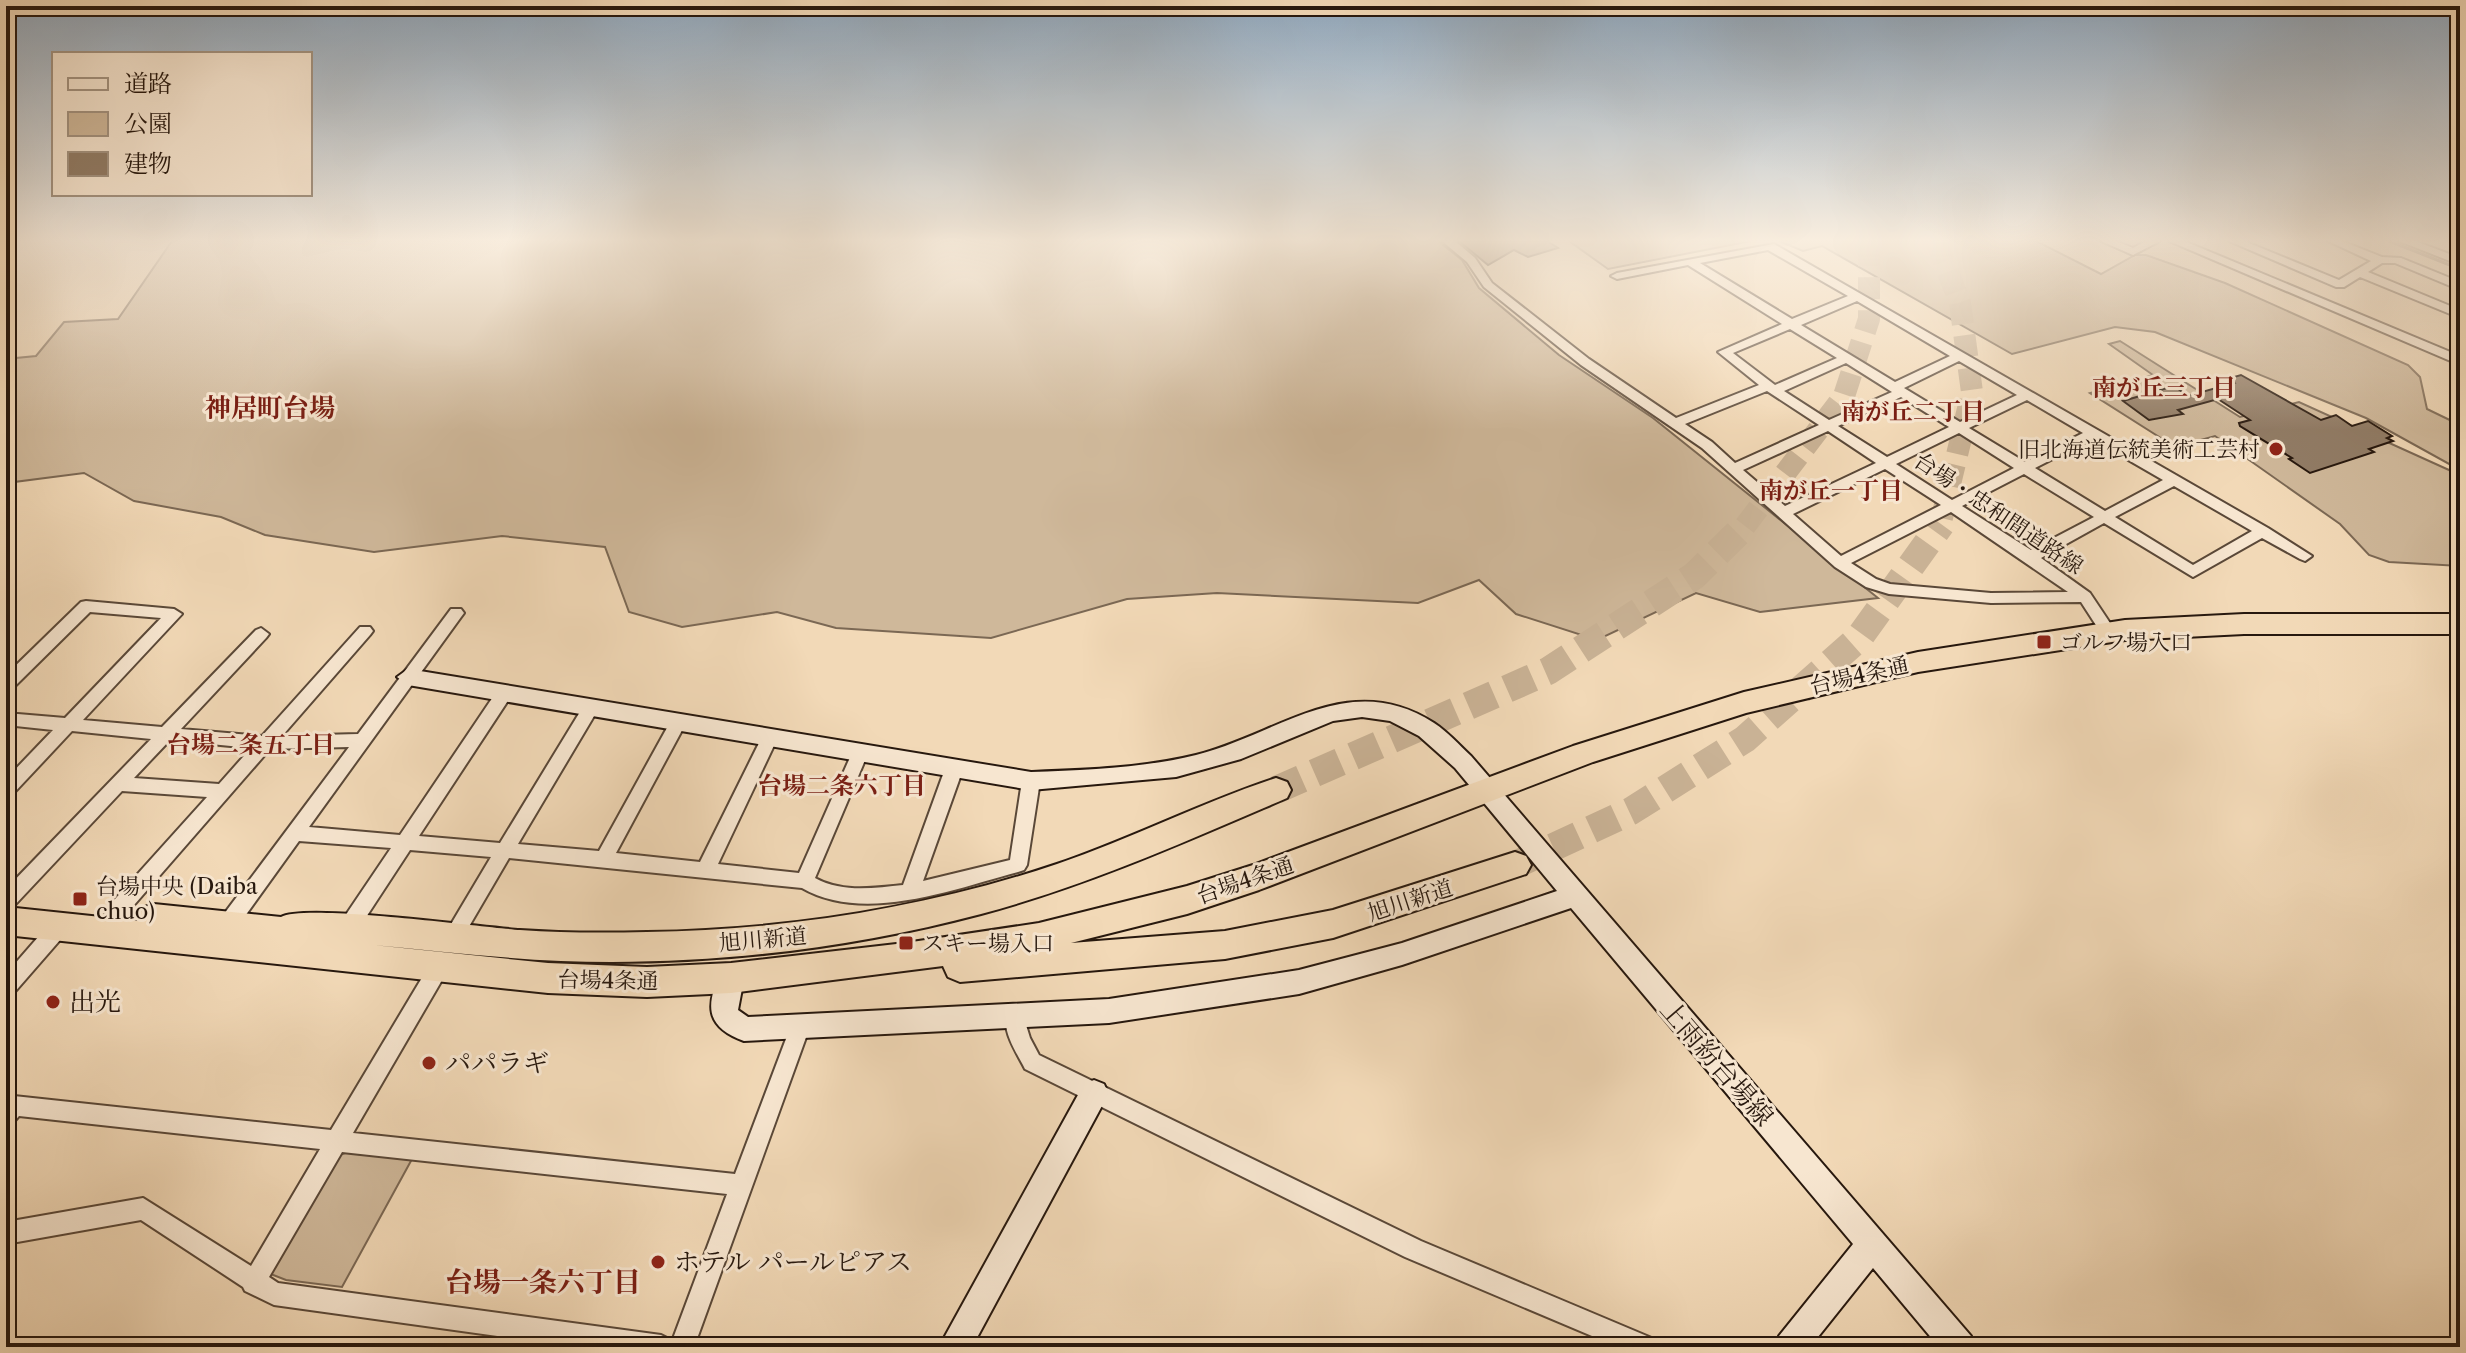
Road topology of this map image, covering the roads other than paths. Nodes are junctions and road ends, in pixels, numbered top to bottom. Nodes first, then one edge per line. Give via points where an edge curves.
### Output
1 (1512, 304) edge
2 (1756, 304) edge
3 (1840, 304) edge
4 (1869, 304) edge
5 (2325, 304) edge
6 (2436, 304) edge
7 (2460, 314) edge
8 (1789, 325) junction
9 (1960, 356) junction
10 (1846, 359) junction
11 (2460, 361) edge
12 (1771, 388) junction
13 (1896, 390) junction
14 (2027, 395) junction
15 (1676, 423) junction
16 (1828, 425) junction
17 (1957, 428) junction
18 (2093, 433) junction
19 (1886, 464) junction
20 (1735, 468) junction
21 (2023, 469) junction
22 (2174, 480) junction
23 (1949, 506) junction
24 (1785, 512) junction
25 (2104, 518) junction
26 (2263, 531) junction
27 (2305, 556) dead end
28 (2030, 557) junction
29 (1840, 563) junction
30 (2085, 597) junction
31 (2460, 612) edge
32 (456, 613) dead end
33 (2460, 624) edge
34 (2104, 626) junction
35 (365, 631) dead end
36 (261, 634) dead end
37 (408, 677) junction
38 (6, 685) edge
39 (505, 692) junction
40 (592, 706) junction
41 (6, 719) edge
42 (679, 721) junction
43 (67, 725) junction
44 (164, 735) junction
45 (770, 737) junction
46 (362, 740) junction
47 (266, 743) junction
48 (860, 753) junction
49 (954, 769) junction
50 (1031, 781) junction
51 (118, 784) junction
52 (1482, 784) junction
53 (6, 790) edge
54 (1276, 790) tunnel mouth
55 (222, 791) junction
56 (293, 833) junction
57 (403, 841) junction
58 (503, 852) junction
59 (604, 859) junction
60 (1515, 865) tunnel mouth
61 (706, 869) junction
62 (805, 881) junction
63 (910, 891) junction
64 (1574, 896) junction
65 (6, 903) edge
66 (114, 914) junction
67 (6, 921) edge
68 (228, 924) junction
69 (60, 926) junction
70 (348, 928) junction
71 (446, 953) junction
72 (739, 961) junction
73 (6, 988) edge
74 (1015, 1018) junction
75 (799, 1029) junction
76 (1094, 1093) junction
77 (6, 1116) edge
78 (338, 1143) junction
79 (741, 1185) junction
80 (6, 1233) edge
81 (1872, 1244) junction
82 (253, 1283) junction
83 (661, 1347) edge
84 (682, 1347) edge
85 (955, 1347) edge
86 (1646, 1347) edge
87 (1790, 1347) edge
88 (1960, 1347) edge

1 - 15 street
2 - 8 street
3 - 8 street
4 - 9 street
5 - 11 street
6 - 7 street
8 - 10 street
8 - 12 street, 台場・忠和間道路線 via 1724,352
9 - 13 street
9 - 14 street
10 - 12 street
10 - 13 street
12 - 15 street
12 - 16 street, 台場・忠和間道路線
13 - 16 street
13 - 17 street
14 - 17 street
14 - 18 street
15 - 20 street
16 - 19 street, 台場・忠和間道路線
16 - 20 street
17 - 19 street
17 - 21 street
18 - 21 street
18 - 22 street
19 - 23 street, 台場・忠和間道路線
19 - 24 street
20 - 24 street
21 - 23 street
21 - 25 street
22 - 25 street
22 - 26 street
23 - 28 street, 台場・忠和間道路線
23 - 29 street
24 - 29 street
25 - 26 street via 2193,572
25 - 28 street
26 - 27 street
28 - 30 street, 台場・忠和間道路線
29 - 30 street via 1889,589 1991,598
30 - 34 street, 台場・忠和間道路線
31 - 34 highway, 台場4条通 via 2231,612
32 - 37 street
33 - 34 highway, 台場4条通
34 - 52 highway, 台場4条通 via 1800,688
35 - 47 street
36 - 44 street
37 - 39 street, 上雨紛台場線
37 - 46 street
38 - 43 street via 86,606 174,614
39 - 40 street, 上雨紛台場線
39 - 57 street
40 - 42 street, 上雨紛台場線
40 - 58 street
41 - 43 street
42 - 45 street, 上雨紛台場線
42 - 59 street
43 - 44 street
43 - 53 street
44 - 47 street
44 - 51 street
45 - 48 street, 上雨紛台場線
45 - 61 street
46 - 47 street
46 - 56 street
47 - 55 street
48 - 49 street, 上雨紛台場線
48 - 62 street
49 - 50 street, 上雨紛台場線
49 - 63 street
50 - 52 street, 上雨紛台場線 via 1118,777 1197,763 1349,709 1380,711 1425,728 1443,740
50 - 63 street via 1018,865
51 - 55 street
51 - 65 street
52 - 64 street, 上雨紛台場線
52 - 72 highway, 台場4条通 via 1259,877 1104,923 978,948
54 - 72 highway, 旭川新道 via 1115,857 982,900 822,933
55 - 66 street
56 - 57 street
56 - 68 street
57 - 58 street
57 - 70 street
58 - 59 street
58 - 71 street
59 - 61 street
60 - 72 highway, 旭川新道 via 1333,924 1225,945 781,980
61 - 62 street
62 - 63 street via 817,893 881,897
64 - 74 street via 1402,954 1299,982 1109,1011
64 - 81 street, 上雨紛台場線
65 - 66 highway, 台場4条通
66 - 68 highway, 台場4条通
67 - 69 highway, 台場4条通
68 - 70 highway
68 - 71 highway, 台場4条通
69 - 71 highway, 台場4条通
69 - 73 street
70 - 71 highway
71 - 72 highway, 台場4条通 via 569,964
71 - 78 street
72 - 75 street via 723,1015 744,1029
74 - 75 street
74 - 76 street via 1032,1062
75 - 79 street
76 - 85 street
76 - 86 street via 1413,1249
77 - 78 street via 14,1106
78 - 79 street
78 - 82 street
79 - 84 street
80 - 82 street via 143,1209
81 - 87 street
81 - 88 street, 上雨紛台場線
82 - 83 street via 274,1294

